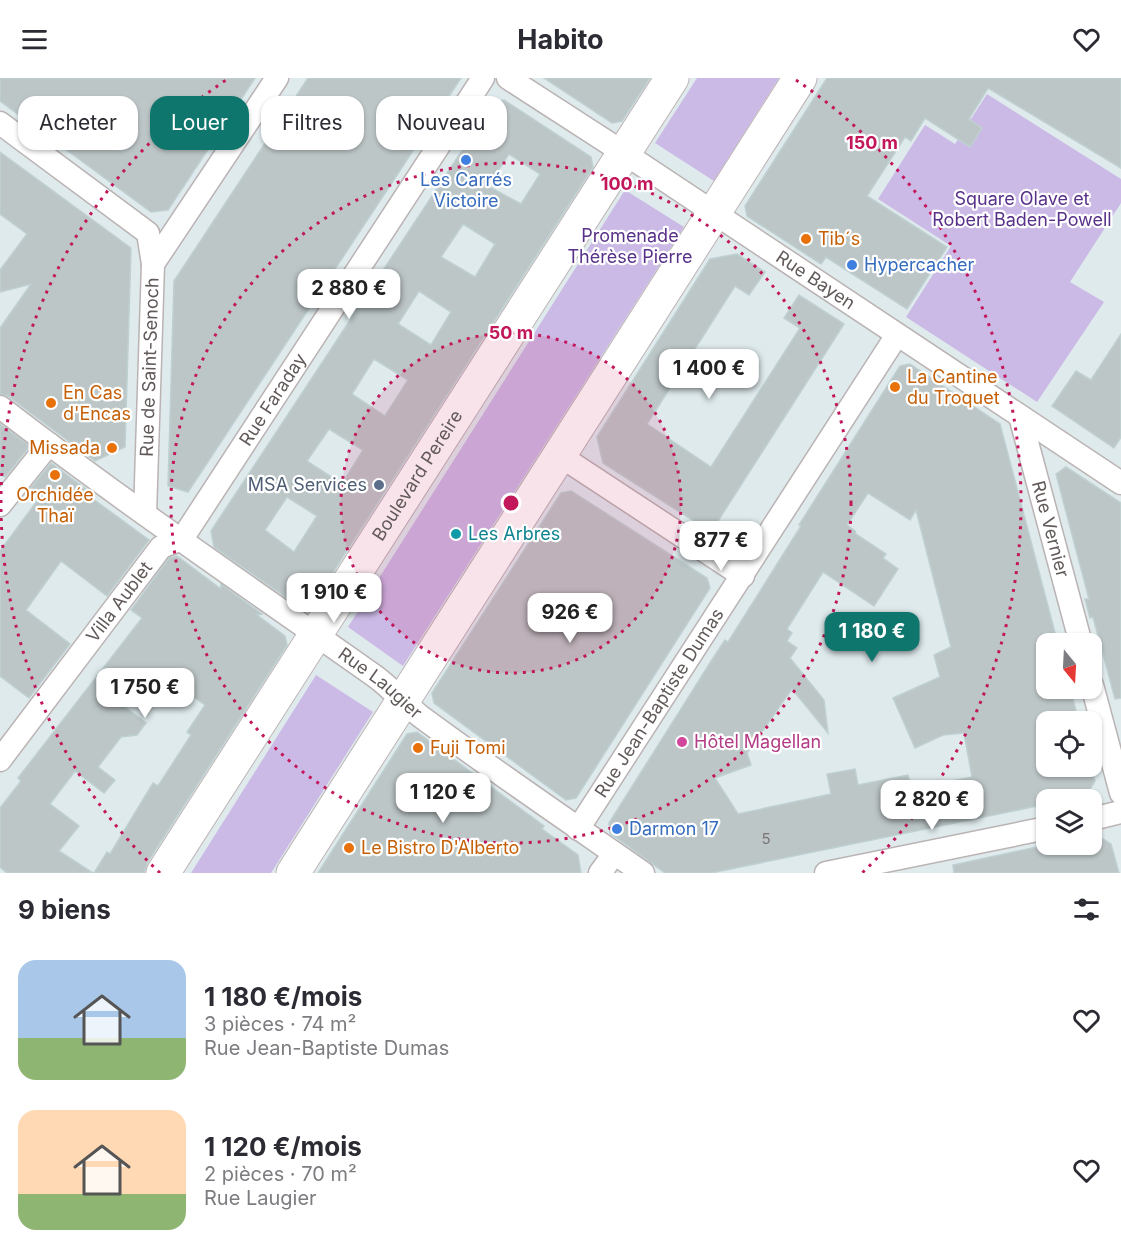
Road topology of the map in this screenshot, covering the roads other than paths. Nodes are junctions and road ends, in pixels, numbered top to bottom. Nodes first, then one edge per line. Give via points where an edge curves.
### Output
1 (277, 78) edge
2 (483, 78) edge
3 (508, 78) edge
4 (672, 78) edge
5 (800, 78) edge
6 (0, 123) edge
7 (624, 153) junction
8 (714, 214) junction
9 (153, 264) junction
10 (897, 335) junction
11 (0, 407) edge
12 (1020, 416) junction
13 (49, 444) junction
14 (560, 455) junction
15 (1121, 482) edge
16 (0, 505) edge
17 (145, 514) junction
18 (182, 539) junction
19 (743, 576) junction
20 (1078, 633) edge
21 (315, 636) junction
22 (1096, 699) edge
23 (403, 700) junction
24 (0, 760) edge
25 (1121, 793) edge
26 (1121, 813) edge
27 (1102, 817) edge
28 (578, 830) junction
29 (1036, 830) edge
30 (614, 854) junction
31 (163, 873) edge
32 (293, 873) edge
33 (600, 873) edge
34 (643, 873) edge
35 (826, 873) edge

1 - 9 street, Rue de Saint-Senoch
2 - 18 street, Rue Faraday
3 - 7 street, Rue Bayen
4 - 7 main road, Boulevard Pereire
5 - 8 main road
6 - 9 street via 148,233
7 - 8 street, Rue Bayen
7 - 21 main road, Boulevard Pereire
8 - 10 street, Rue Bayen
8 - 14 main road
9 - 17 street, Rue de Saint-Senoch
10 - 12 street, Rue Bayen
10 - 19 street, Rue Jean-Baptiste Dumas
11 - 13 street, Rue Laugier
12 - 15 street, Rue Bayen
12 - 20 street, Rue Vernier
13 - 16 street
13 - 17 street, Rue Laugier
14 - 19 street
14 - 23 main road
17 - 18 street, Rue Laugier
18 - 21 street, Rue Laugier
18 - 24 street, Villa Aublet via 161,547
19 - 28 street, Rue Jean-Baptiste Dumas
21 - 23 street, Rue Laugier
21 - 31 main road, Boulevard Pereire
22 - 25 street
23 - 28 street, Rue Laugier
23 - 32 main road
26 - 27 street
28 - 30 street, Rue Laugier
29 - 35 street
30 - 33 street
30 - 34 street, Rue Laugier

